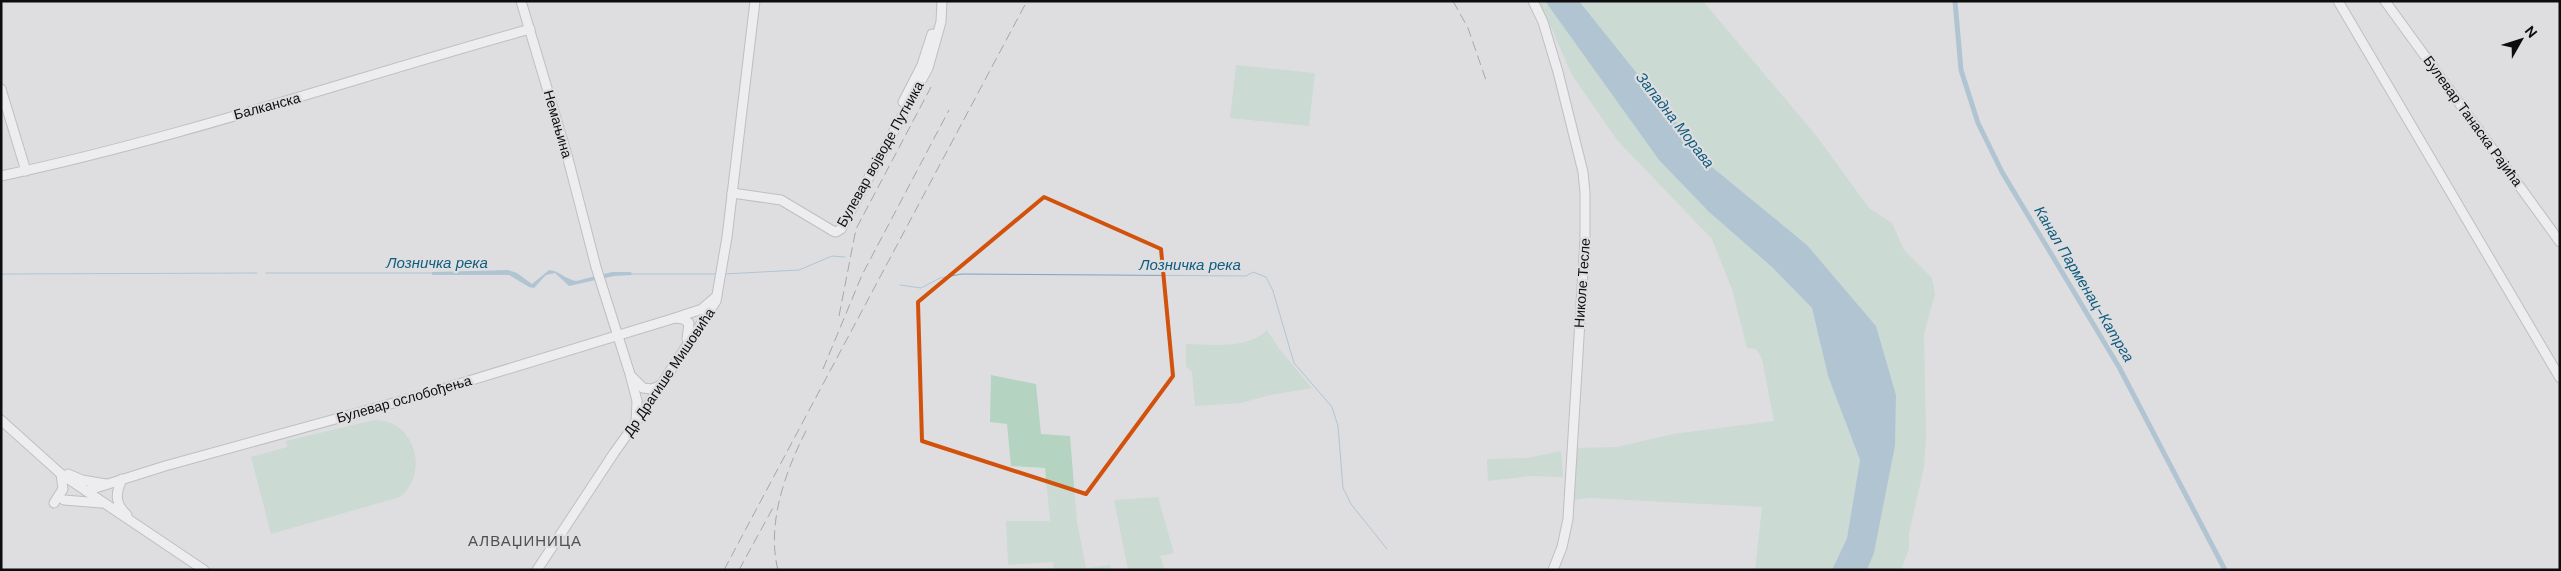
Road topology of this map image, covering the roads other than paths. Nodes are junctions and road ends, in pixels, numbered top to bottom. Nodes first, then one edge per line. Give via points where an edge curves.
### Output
1 (521, 1) edge
2 (755, 1) edge
3 (937, 1) edge
4 (942, 1) edge
5 (1533, 1) edge
6 (2338, 1) edge
7 (2385, 1) edge
8 (530, 29) junction
9 (1, 89) edge
10 (26, 171) junction
11 (1, 176) edge
12 (732, 194) junction
13 (833, 231) junction
14 (2560, 242) edge
15 (592, 248) junction
16 (717, 296) junction
17 (675, 318) junction
18 (612, 321) junction
19 (632, 330) junction
20 (618, 334) junction
21 (601, 340) junction
22 (686, 344) junction
23 (623, 351) junction
24 (630, 374) junction
25 (2560, 378) edge
26 (661, 385) junction
27 (1, 420) edge
28 (636, 423) junction
29 (59, 472) junction
30 (122, 479) junction
31 (106, 484) junction
32 (86, 491) junction
33 (64, 500) dead end
34 (54, 503) dead end
35 (102, 503) junction
36 (133, 523) junction
37 (204, 570) edge
38 (537, 570) edge
39 (1553, 570) edge

1 - 8 main road, Немањина
2 - 12 main road, Др Драгише Мишовића
3 - 13 main road, Булевар војводе Путника via 931,40 922,65
4 - 13 main road, Булевар војводе Путника via 941,22 928,68 841,230
5 - 39 main road, Николе Тесле via 1558,72 1580,158 1585,193 1568,519
6 - 25 main road
7 - 14 main road, Булевар Танаска Рајића
8 - 10 main road, Балканска via 280,103
8 - 15 main road, Немањина
9 - 10 main road
10 - 11 main road, Балканска
12 - 13 main road via 781,200
12 - 16 main road, Др Драгише Мишовића
15 - 18 main road, Немањина
15 - 19 main road, Немањина via 618,322
16 - 17 main road, Булевар ослобођења via 702,309
16 - 22 main road, Др Драгише Мишовића
17 - 19 main road, Булевар ослобођења
17 - 22 main road via 689,324
18 - 20 main road, Немањина
18 - 21 main road via 610,332
19 - 20 main road, Булевар ослобођења
19 - 23 main road via 626,337
20 - 21 main road, Булевар ослобођења
20 - 23 main road, Немањина
21 - 23 main road via 616,343
21 - 30 main road, Булевар ослобођења via 426,394
22 - 26 main road, Др Драгише Мишовића
23 - 24 main road, Немањина
24 - 26 main road via 643,388
24 - 28 main road, Немањина via 637,401
26 - 28 main road, Др Драгише Мишовића
27 - 29 main road
28 - 38 main road, Др Драгише Мишовића
29 - 31 main road
29 - 32 main road
29 - 34 main road via 63,490
30 - 31 main road, Булевар ослобођења
30 - 36 main road via 117,492 118,503
31 - 32 main road, Булевар ослобођења
32 - 35 main road
33 - 35 main road
35 - 36 main road
36 - 37 main road

